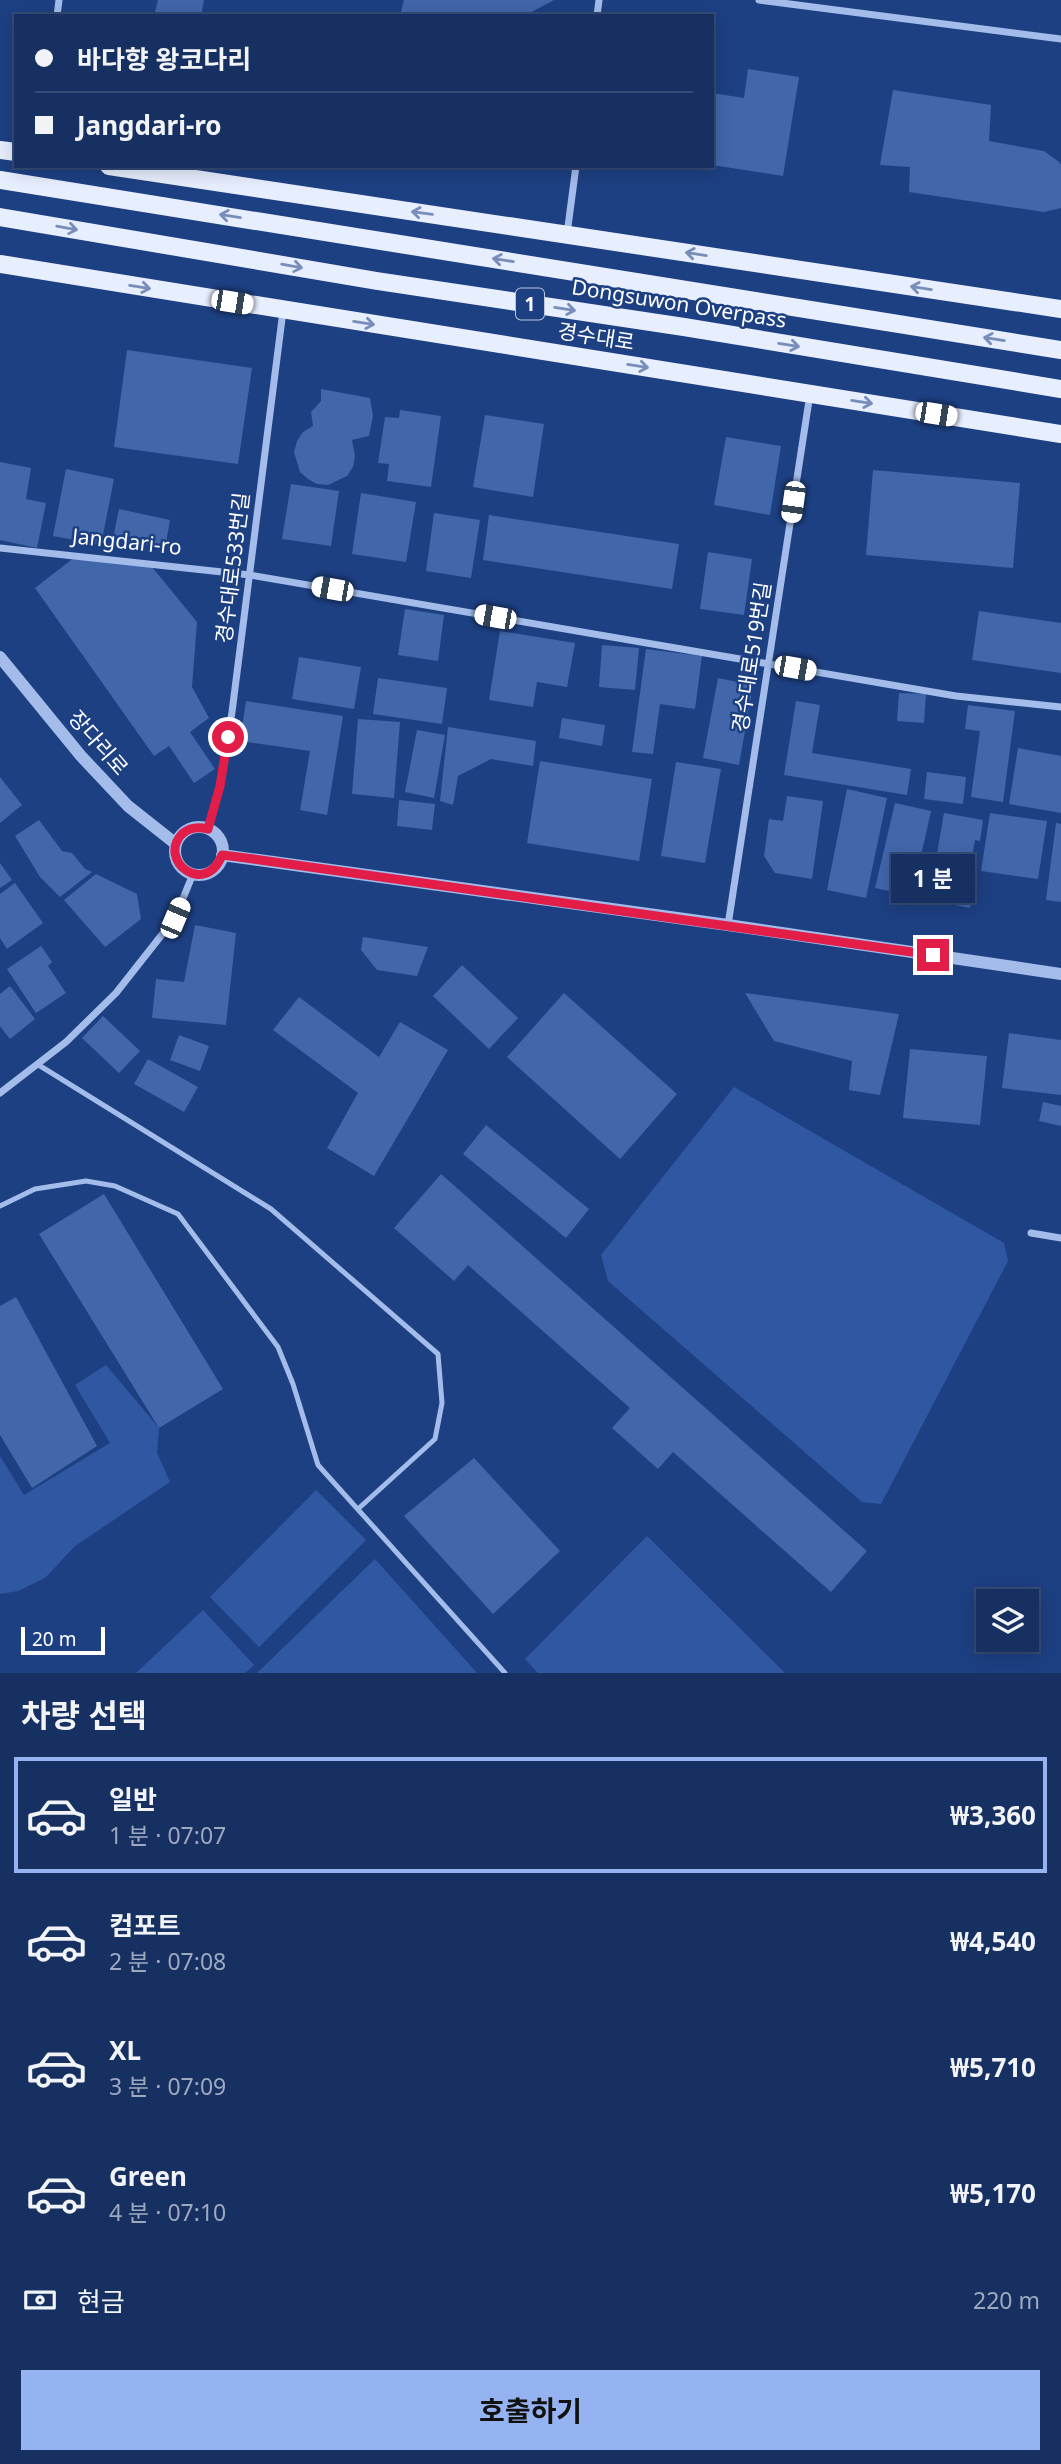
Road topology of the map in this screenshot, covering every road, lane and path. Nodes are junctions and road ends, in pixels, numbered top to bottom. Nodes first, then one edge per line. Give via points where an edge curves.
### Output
1 (758, 0) edge
2 (1061, 38) edge
3 (122, 168) edge
4 (576, 168) edge
5 (0, 180) edge
6 (0, 216) edge
7 (567, 234) junction
8 (0, 264) edge
9 (1061, 309) edge
10 (284, 310) junction
11 (1061, 350) edge
12 (1061, 389) edge
13 (810, 394) junction
14 (1061, 434) edge
15 (0, 548) edge
16 (250, 575) junction
17 (0, 657) edge
18 (768, 664) junction
19 (1061, 707) edge
20 (208, 829) junction
21 (176, 844) junction
22 (222, 855) junction
23 (193, 874) junction
24 (727, 925) junction
25 (1061, 974) edge
26 (37, 1065) junction
27 (0, 1093) edge
28 (0, 1206) edge
29 (1031, 1233) dead end
30 (1061, 1238) edge
31 (358, 1509) junction
32 (505, 1673) edge

1 - 2 street
7 -> 3 main road
4 - 7 street
11 -> 5 main road, Dongsuwon Overpass / 1
6 -> 12 main road, Dongsuwon Overpass / 1
9 -> 7 main road
8 -> 10 main road, 경수대로
10 -> 13 main road, 경수대로
10 - 16 street, 경수대로533번길
13 -> 14 main road, 경수대로
13 - 18 street, 경수대로519번길
15 - 16 street, Jangdari-ro
16 - 18 street, Jangdari-ro
16 - 20 street, 경수대로533번길 via 220,786
17 - 21 street, 장다리로 via 81,756 119,796
18 - 19 street, Jangdari-ro via 957,696
18 - 24 street, 경수대로519번길
20 - 21 street via 193,828
20 - 22 street via 219,840
21 - 23 street via 181,866
22 - 23 street via 215,869
22 - 24 street
23 - 26 street via 175,918 116,993
24 - 25 street
26 - 27 street
26 - 31 lane via 271,1209 439,1354 443,1403 435,1439
28 - 31 lane via 35,1189 86,1181 115,1186 177,1214 278,1347 318,1465
29 - 30 street
31 - 32 lane

